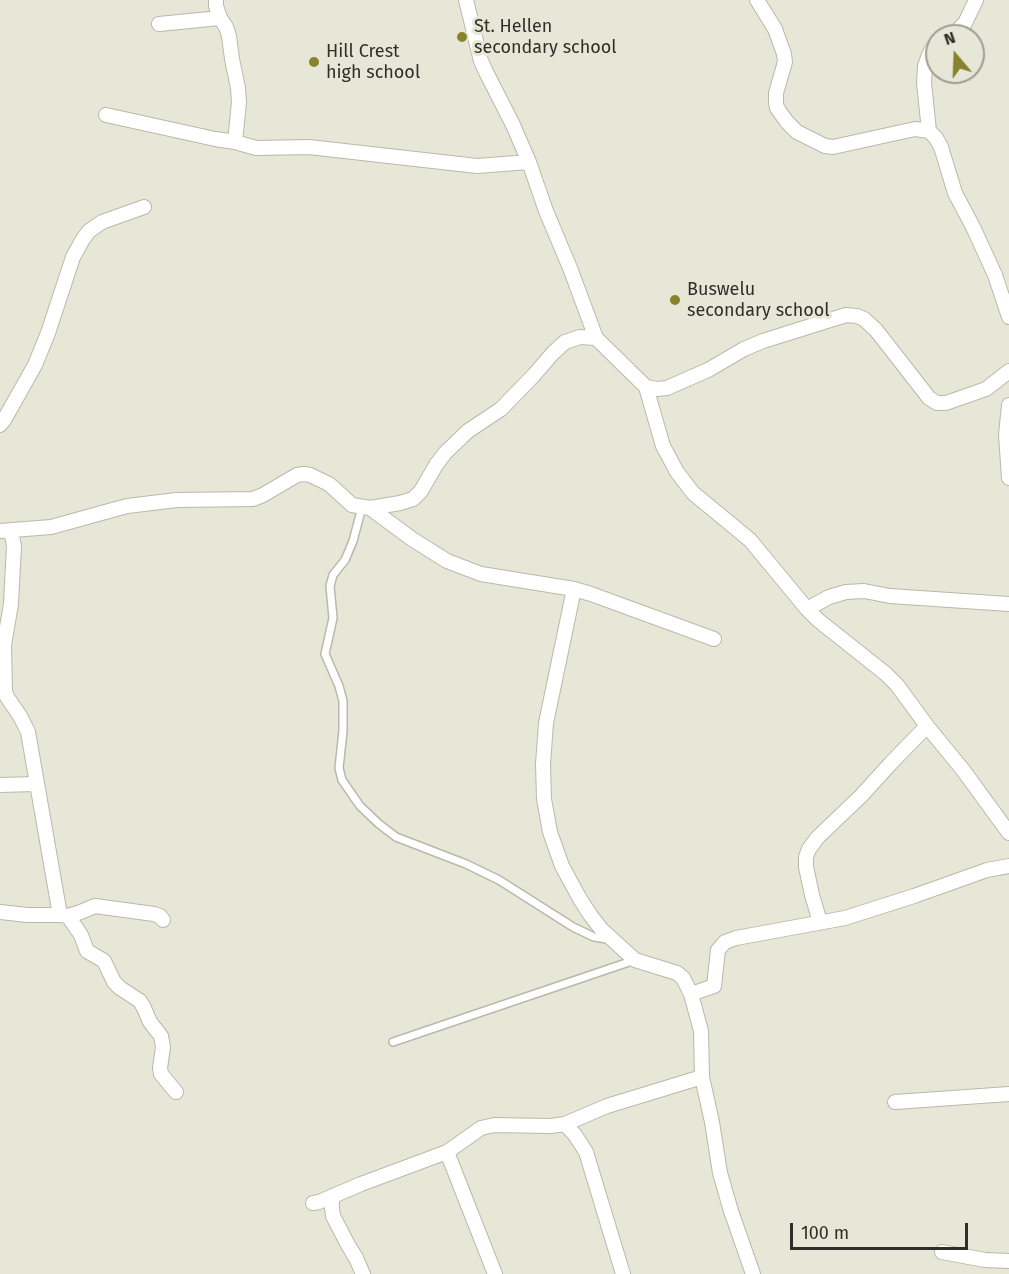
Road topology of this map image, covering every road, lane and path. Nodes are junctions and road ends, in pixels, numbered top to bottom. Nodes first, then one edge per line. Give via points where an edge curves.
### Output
1 (216, 0) edge
2 (466, 0) edge
3 (757, 0) edge
4 (976, 0) edge
5 (220, 18) junction
6 (159, 24) dead end
7 (964, 24) edge
8 (925, 66) edge
9 (106, 115) dead end
10 (929, 131) junction
11 (235, 142) junction
12 (529, 162) junction
13 (144, 207) dead end
14 (1009, 317) edge
15 (596, 338) junction
16 (1009, 372) edge
17 (646, 387) junction
18 (1009, 405) edge
19 (0, 425) edge
20 (1009, 478) edge
21 (366, 508) junction
22 (6, 531) edge
23 (574, 589) junction
24 (1009, 604) edge
25 (807, 609) junction
26 (714, 639) dead end
27 (927, 726) junction
28 (36, 784) junction
29 (0, 785) edge
30 (1009, 833) edge
31 (1009, 866) edge
32 (0, 912) edge
33 (64, 915) junction
34 (163, 920) dead end
35 (820, 922) junction
36 (615, 941) junction
37 (635, 960) junction
38 (692, 994) junction
39 (393, 1042) dead end
40 (702, 1077) junction
41 (176, 1092) dead end
42 (1009, 1094) edge
43 (895, 1102) dead end
44 (565, 1124) junction
45 (447, 1152) junction
46 (332, 1197) junction
47 (313, 1203) dead end
48 (942, 1252) dead end
49 (1009, 1261) edge
50 (363, 1274) edge
51 (495, 1274) edge
52 (623, 1274) edge
53 (753, 1274) edge

1 - 5 street
2 - 12 street via 481,60
3 - 10 street via 775,29 784,54 777,108 797,132 833,147 915,129
4 - 7 street
5 - 6 street
5 - 11 street via 229,36 238,88
8 - 10 street
9 - 11 street
10 - 14 street via 940,147 955,193 995,275
11 - 12 street via 256,148 309,147 477,166
12 - 15 street
13 - 19 street via 88,231 73,257 35,365
15 - 17 street
15 - 21 street via 580,337 565,342 501,409 468,431 445,453 413,499
16 - 17 street via 986,389 937,403 876,330 864,319 846,315 744,349 667,388
17 - 25 street via 663,446 677,472 693,493 750,540
18 - 20 street
21 - 22 street via 352,505 329,484 304,474 253,499 177,500 128,506 51,527
21 - 23 street via 447,561 481,574
21 - 36 lane via 330,586 333,618 325,654 343,701 339,768 342,780 360,806 396,837 499,880 594,937
22 - 28 street via 14,546 4,645 5,691 28,732
23 - 26 street
23 - 36 street via 546,723 544,799 562,866 591,916
24 - 25 street via 864,591 829,597
25 - 27 street via 886,674
27 - 30 street
27 - 35 street via 809,849 806,867
28 - 29 street
28 - 33 street
31 - 35 street via 845,918
32 - 33 street
33 - 34 street via 94,906 154,914
33 - 41 street via 81,935 87,951 104,961 114,982 140,1001 161,1036 161,1074
35 - 38 street via 725,942 717,950 714,986
36 - 37 street
37 - 38 street via 677,973
37 - 39 lane
38 - 40 street via 701,1031
40 - 44 street via 607,1106
40 - 53 street via 720,1173
42 - 43 street
44 - 45 street via 481,1128
44 - 52 street via 586,1152
45 - 46 street
45 - 51 street
46 - 47 street
46 - 50 street via 333,1216
48 - 49 street

